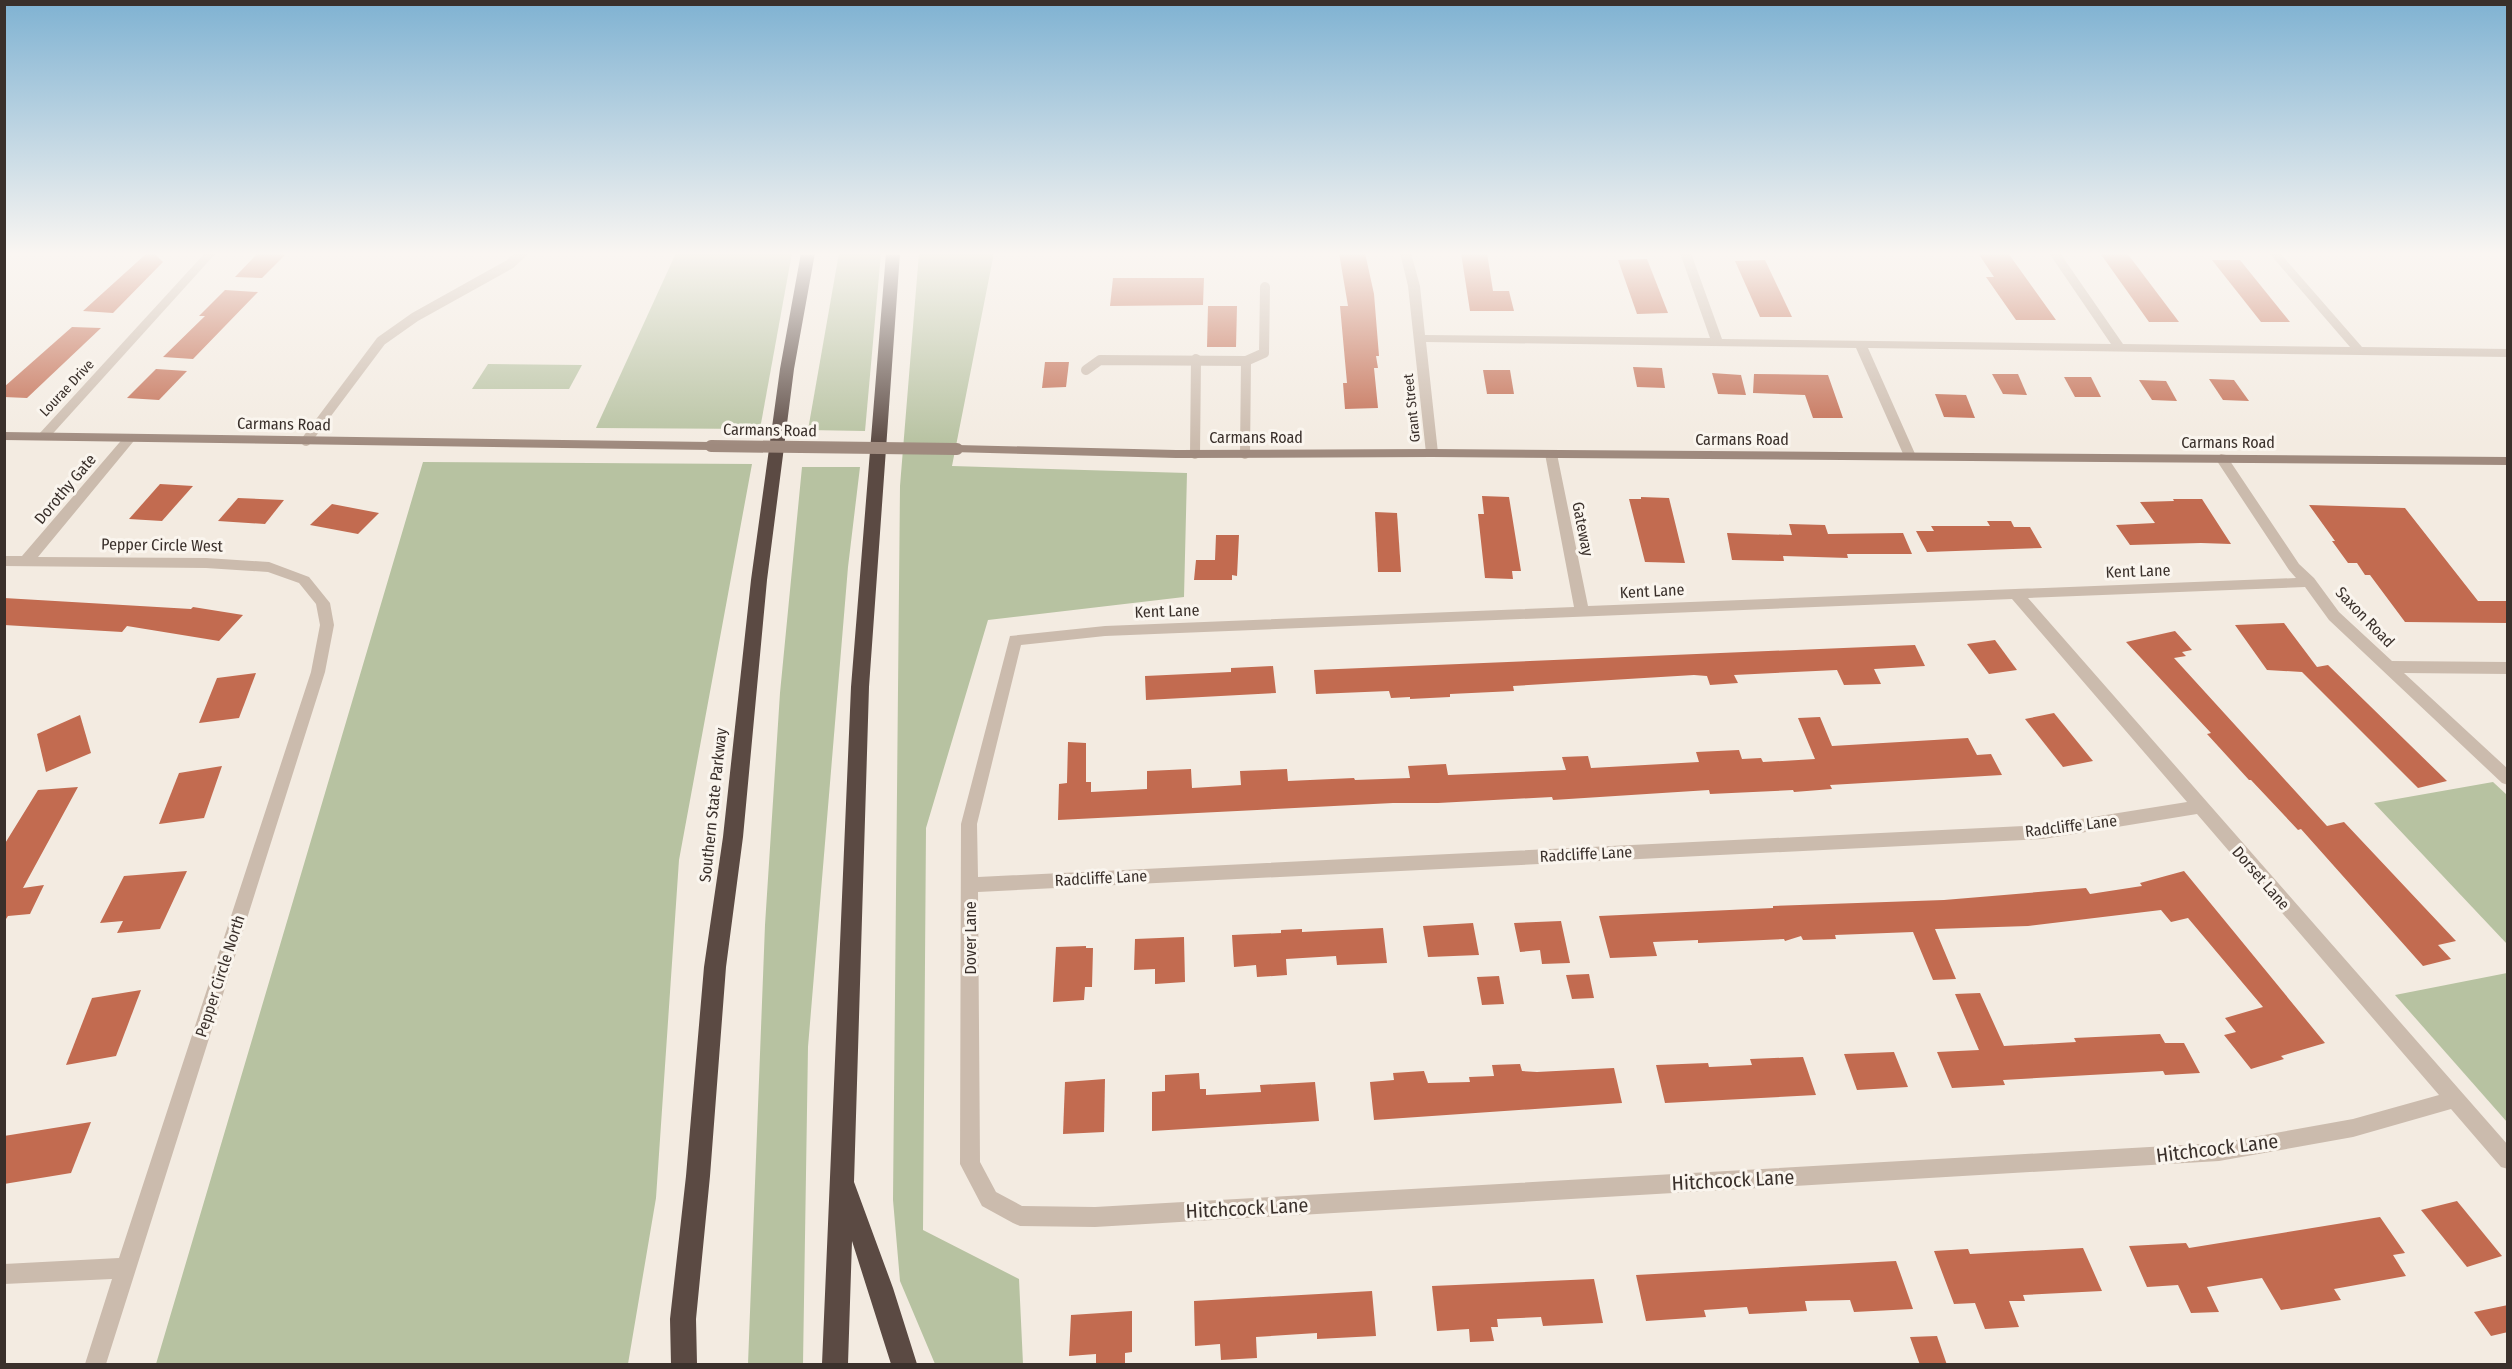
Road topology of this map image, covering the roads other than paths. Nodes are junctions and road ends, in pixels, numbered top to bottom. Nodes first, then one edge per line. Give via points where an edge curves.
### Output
1 (153, 317) edge
2 (415, 317) edge
3 (796, 317) edge
4 (888, 317) edge
5 (1265, 317) edge
6 (1418, 317) edge
7 (1708, 317) edge
8 (2098, 317) edge
9 (2329, 317) edge
10 (1420, 338) junction
11 (1717, 342) junction
12 (1861, 346) junction
13 (2120, 349) junction
14 (2360, 352) junction
15 (2508, 353) edge
16 (1196, 359) junction
17 (1246, 361) junction
18 (1086, 370) dead end
19 (4, 436) edge
20 (43, 437) junction
21 (129, 439) junction
22 (306, 441) junction
23 (1432, 453) junction
24 (1195, 454) junction
25 (1245, 454) junction
26 (1551, 454) junction
27 (1910, 456) junction
28 (2221, 458) junction
29 (2508, 461) edge
30 (4, 561) edge
31 (26, 561) junction
32 (2309, 582) junction
33 (312, 589) joint
34 (2016, 594) junction
35 (1582, 611) junction
36 (1011, 657) joint
37 (2389, 667) junction
38 (2508, 668) edge
39 (2508, 779) edge
40 (2200, 807) junction
41 (970, 885) junction
42 (2455, 1099) junction
43 (2508, 1160) edge
44 (840, 1179) junction
45 (1007, 1209) joint
46 (125, 1268) junction
47 (4, 1274) edge
48 (683, 1319) junction
49 (95, 1365) edge
50 (672, 1365) edge
51 (684, 1365) edge
52 (835, 1365) edge
53 (904, 1365) edge

1 - 20 street, Lourae Drive
2 - 22 lane via 381,341
3 - 48 highway, Southern State Parkway via 759,580 733,837 715,967
4 - 44 highway via 860,687
5 - 17 lane via 1264,352
6 - 10 street, Grant Street
7 - 11 street
8 - 13 street
9 - 14 street
10 - 11 street
10 - 23 street, Grant Street
11 - 12 street
12 - 13 street
12 - 27 street
13 - 14 street
14 - 15 street
16 - 17 lane
16 - 18 lane via 1100,360
16 - 24 lane
17 - 25 lane
19 - 20 street, Carmans Road
20 - 21 street, Carmans Road
21 - 22 street, Carmans Road
21 - 31 street, Dorothy Gate
22 - 24 street, Carmans Road, bridge
23 - 25 street, Carmans Road
23 - 26 street, Carmans Road
24 - 25 street, Carmans Road
26 - 27 street, Carmans Road
26 - 35 street, Gateway
27 - 28 street, Carmans Road
28 - 29 street, Carmans Road
28 - 32 street, Saxon Road via 2294,567
30 - 31 street, Pepper Circle West
31 - 33 street, Pepper Circle West via 269,567 304,580
32 - 34 street, Kent Lane
32 - 37 street, Saxon Road via 2334,616
33 - 46 street, Pepper Circle North via 323,603 327,625 318,672
34 - 35 street, Kent Lane
34 - 40 street, Dorset Lane
35 - 36 street, Kent Lane via 1105,631 1016,640
36 - 41 street, Dover Lane via 969,824
37 - 38 street
37 - 39 street, Saxon Road
40 - 41 street, Radcliffe Lane via 2043,832
40 - 42 street, Dorset Lane
41 - 45 street, Dover Lane via 970,1164 989,1199
42 - 43 street, Dorset Lane
42 - 45 street, Hitchcock Lane via 2353,1128 2219,1152 1095,1217 1020,1216
44 - 52 highway
44 - 53 highway via 881,1288
46 - 47 street
46 - 49 street, Pepper Circle North
48 - 50 highway
48 - 51 highway, Southern State Parkway

